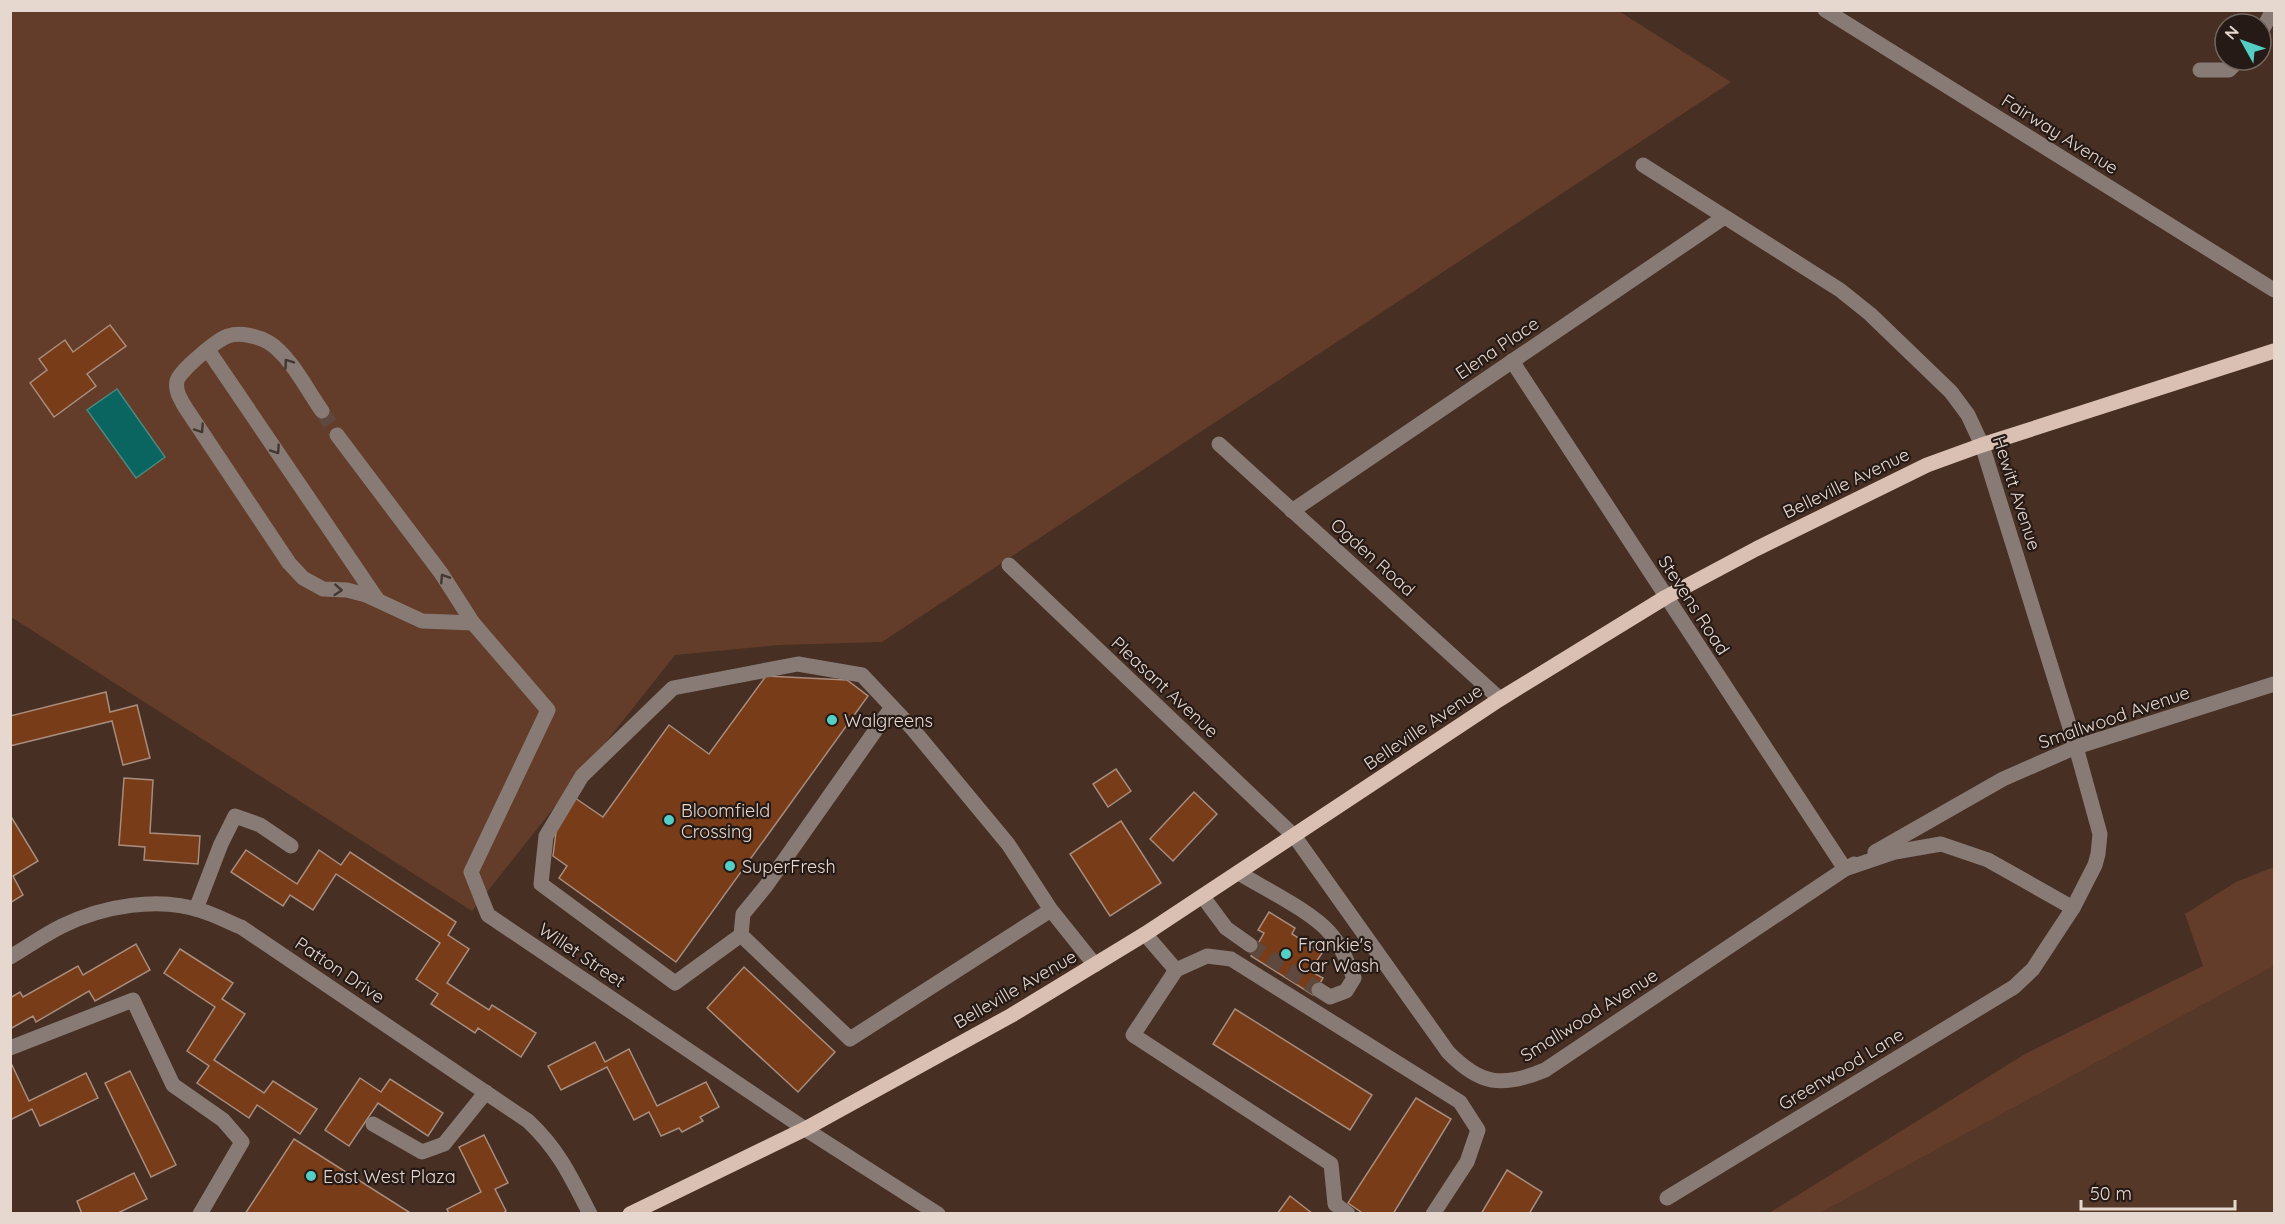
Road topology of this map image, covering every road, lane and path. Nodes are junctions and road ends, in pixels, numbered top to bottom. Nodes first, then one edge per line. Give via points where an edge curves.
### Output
1 (1826, 10) edge
2 (2199, 70) dead end
3 (2213, 70) edge
4 (1643, 165) dead end
5 (1724, 218) junction
6 (2274, 290) edge
7 (208, 350) junction
8 (2274, 351) edge
9 (1512, 361) junction
10 (322, 411) tunnel mouth
11 (337, 435) tunnel mouth
12 (1219, 444) dead end
13 (1982, 445) junction
14 (1292, 511) junction
15 (1009, 566) dead end
16 (1666, 597) junction
17 (377, 599) junction
18 (473, 623) junction
19 (2274, 684) edge
20 (1500, 699) junction
21 (892, 707) junction
22 (2076, 747) junction
23 (1295, 837) junction
24 (291, 846) dead end
25 (1845, 869) junction
26 (1239, 873) junction
27 (1203, 897) junction
28 (2073, 908) junction
29 (196, 909) junction
30 (1051, 910) junction
31 (1145, 934) junction
32 (741, 935) junction
33 (1250, 945) tunnel mouth
34 (10, 957) edge
35 (1095, 965) junction
36 (2033, 969) joint
37 (1176, 970) junction
38 (1319, 990) tunnel mouth
39 (10, 1048) edge
40 (486, 1092) junction
41 (373, 1124) dead end
42 (805, 1129) junction
43 (1667, 1198) dead end
44 (200, 1214) edge
45 (590, 1214) edge
46 (630, 1214) edge
47 (938, 1214) edge
48 (1348, 1214) edge
49 (1433, 1214) edge

1 - 6 street, Fairway Avenue
2 - 3 street
4 - 5 street, Hewitt Avenue
5 - 9 street, Elena Place
5 - 13 street, Hewitt Avenue via 1840,290 1870,314 1951,392 1968,415
10 -> 7 street via 286,359 268,342 252,336 227,336
7 -> 17 street
7 -> 17 street via 184,368 177,379 177,393 289,563 303,578 323,589 347,590
8 - 13 main road, Belleville Avenue
9 - 14 street, Elena Place
9 - 16 street, Stevens Road
18 -> 11 street via 441,573
12 - 14 street, Ogden Road
13 - 16 main road, Belleville Avenue via 1927,465 1838,507
13 - 22 street, Hewitt Avenue
14 - 20 street, Ogden Road
15 - 23 street, Pleasant Avenue
16 - 20 main road, Belleville Avenue
16 - 25 street, Stevens Road
17 - 18 street via 422,621
18 - 42 street, Willet Street via 548,710 471,872 488,915
19 - 22 street, Smallwood Avenue
20 - 23 main road, Belleville Avenue
21 - 30 street via 1008,844
21 - 32 street via 743,914
21 - 32 street via 862,675 798,664 673,688 582,776 546,836 541,884 675,983
22 - 25 street, Smallwood Avenue via 2003,779
22 - 28 street, Hewitt Avenue via 2100,834 2095,865
23 - 25 street, Smallwood Avenue via 1448,1052 1480,1078 1501,1081 1522,1080 1545,1070
23 - 26 main road, Belleville Avenue
24 - 29 street via 260,825 235,816
25 - 28 street, Smallwood Avenue via 1895,852 1941,844 1988,860
26 - 27 main road, Belleville Avenue
26 - 38 street via 1302,911 1328,930 1340,946 1354,978 1346,991 1330,997
27 - 31 main road, Belleville Avenue
27 - 33 street via 1226,928
28 - 36 street, Hewitt Avenue
29 - 34 street, Patton Drive via 165,903 100,913 63,926
29 - 40 street, Patton Drive via 241,927
30 - 32 street via 850,1039
30 - 35 street
31 - 35 main road, Belleville Avenue
31 - 37 street
35 - 42 main road, Belleville Avenue
36 - 43 street, Greenwood Lane via 2014,987
37 - 48 street via 1133,1035 1331,1164 1335,1204
37 - 49 street via 1207,956 1231,958 1460,1102 1478,1130 1467,1162
39 - 44 street via 133,1000 173,1085 223,1120 242,1142
40 - 41 street via 444,1144 422,1152
40 - 45 street, Patton Drive via 528,1121 551,1144
42 - 46 main road, Belleville Avenue
42 - 47 street, Willet Street

